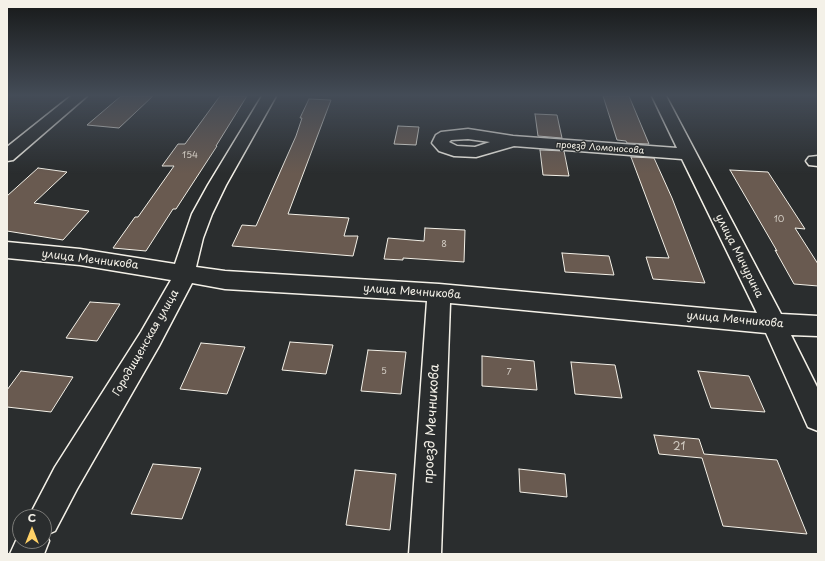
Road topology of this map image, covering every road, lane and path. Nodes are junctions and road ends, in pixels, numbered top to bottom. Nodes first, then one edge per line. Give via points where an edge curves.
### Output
1 (48, 122) edge
2 (254, 122) edge
3 (672, 122) edge
4 (513, 141) dead end
5 (688, 154) junction
6 (7, 156) edge
7 (7, 250) edge
8 (183, 273) junction
9 (439, 293) junction
10 (774, 324) junction
11 (818, 326) edge
12 (818, 418) edge
13 (50, 509) edge
14 (425, 554) edge

1 - 6 street
2 - 8 street, Городищенская улица via 202,214
3 - 5 street, улица Мичурина
4 - 5 street, проезд Ломоносова
5 - 10 street, улица Мичурина
7 - 8 street, улица Мечникова via 80,257
8 - 9 street, улица Мечникова via 225,280
8 - 13 street, Городищенская улица via 180,285 150,339
9 - 10 street, улица Мечникова
9 - 14 street, проезд Мечникова
10 - 11 street, улица Мечникова
10 - 12 street, улица Мичурина

